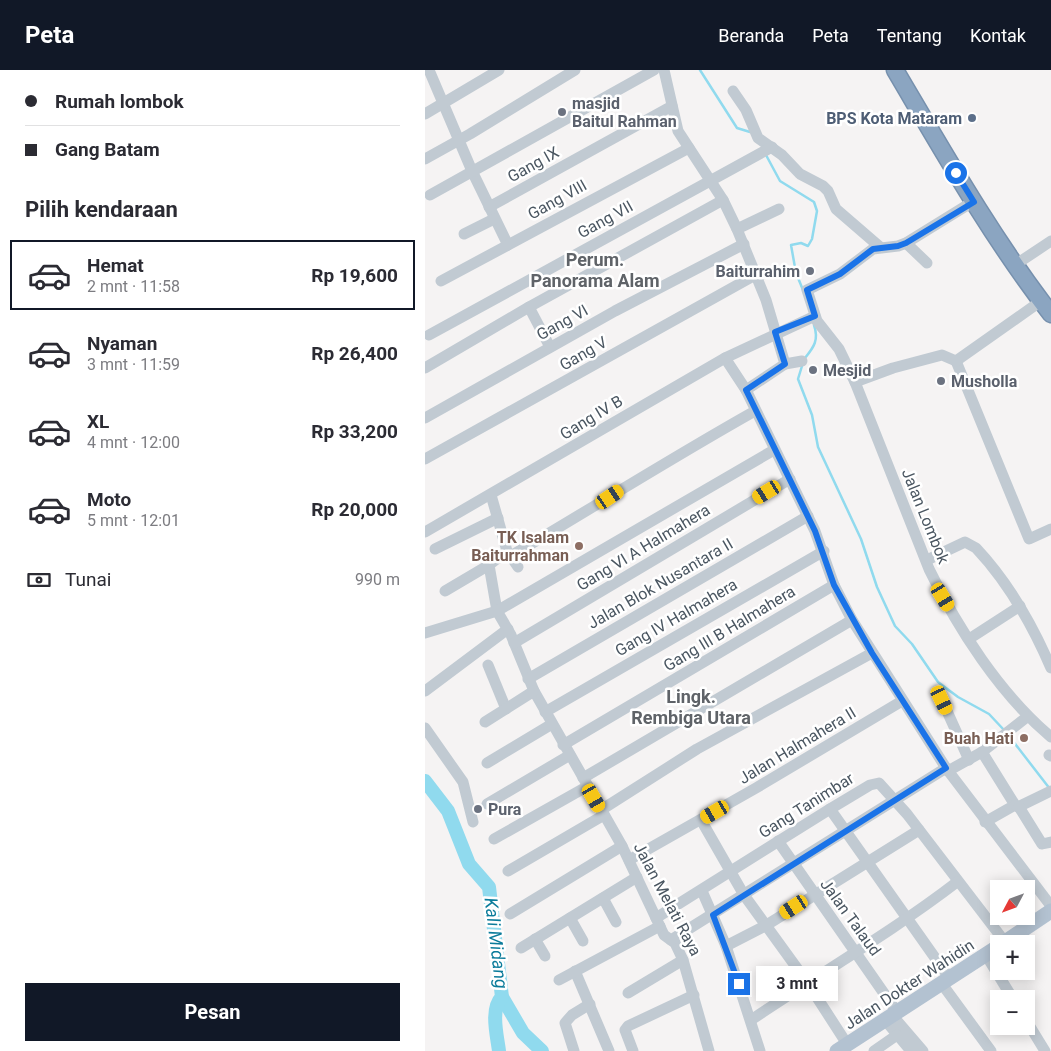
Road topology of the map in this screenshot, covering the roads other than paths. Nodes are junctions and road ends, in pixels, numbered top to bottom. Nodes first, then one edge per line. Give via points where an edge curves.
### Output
1 (429, 70) edge
2 (499, 70) edge
3 (575, 70) edge
4 (654, 70) edge
5 (663, 70) edge
6 (895, 70) edge
7 (733, 91) dead end
8 (444, 104) junction
9 (672, 106) junction
10 (425, 114) edge
11 (459, 141) junction
12 (689, 148) junction
13 (767, 150) junction
14 (425, 159) edge
15 (472, 171) junction
16 (711, 180) junction
17 (430, 195) dead end
18 (723, 200) junction
19 (974, 202) junction
20 (489, 207) junction
21 (779, 209) dead end
22 (494, 218) junction
23 (737, 229) junction
24 (465, 234) dead end
25 (1051, 241) edge
26 (906, 243) junction
27 (744, 244) junction
28 (508, 245) junction
29 (880, 247) junction
30 (927, 264) dead end
31 (1015, 265) junction
32 (757, 274) junction
33 (441, 281) dead end
34 (1047, 305) edge
35 (529, 307) junction
36 (812, 317) junction
37 (775, 332) junction
38 (429, 335) dead end
39 (550, 347) junction
40 (725, 358) junction
41 (802, 361) dead end
42 (956, 361) junction
43 (785, 364) junction
44 (425, 368) edge
45 (855, 382) junction
46 (746, 390) junction
47 (755, 411) junction
48 (425, 418) edge
49 (774, 450) junction
50 (425, 459) edge
51 (790, 479) junction
52 (491, 495) junction
53 (808, 516) junction
54 (498, 518) junction
55 (1051, 529) edge
56 (425, 532) edge
57 (435, 549) dead end
58 (824, 551) junction
59 (927, 560) junction
60 (489, 565) junction
61 (518, 567) dead end
62 (834, 585) junction
63 (445, 590) dead end
64 (1021, 606) junction
65 (497, 611) junction
66 (852, 620) junction
67 (508, 629) junction
68 (425, 632) edge
69 (969, 639) junction
70 (514, 643) junction
71 (872, 653) junction
72 (488, 665) dead end
73 (1051, 668) edge
74 (529, 679) junction
75 (534, 691) junction
76 (425, 692) edge
77 (942, 700) dead end
78 (902, 701) junction
79 (506, 709) junction
80 (545, 712) junction
81 (1027, 717) junction
82 (485, 722) dead end
83 (552, 724) junction
84 (425, 728) edge
85 (1051, 737) edge
86 (567, 750) junction
87 (982, 752) junction
88 (969, 760) junction
89 (487, 763) dead end
90 (947, 770) junction
91 (585, 782) junction
92 (1050, 792) edge
93 (896, 800) junction
94 (487, 804) dead end
95 (1017, 806) junction
96 (830, 809) junction
97 (603, 812) junction
98 (701, 820) junction
99 (473, 822) dead end
100 (985, 822) junction
101 (919, 830) junction
102 (845, 832) junction
103 (494, 839) dead end
104 (778, 841) junction
105 (1051, 842) edge
106 (622, 846) junction
107 (629, 860) junction
108 (868, 863) junction
109 (794, 865) junction
110 (508, 871) dead end
111 (731, 871) junction
112 (637, 877) junction
113 (957, 882) junction
114 (702, 891) junction
115 (814, 894) junction
116 (744, 896) junction
117 (603, 898) junction
118 (1051, 906) edge
119 (1051, 911) edge
120 (510, 914) dead end
121 (713, 915) junction
122 (570, 918) junction
123 (908, 919) junction
124 (616, 922) dead end
125 (658, 922) junction
126 (765, 926) junction
127 (995, 935) edge
128 (1015, 935) edge
129 (535, 940) junction
130 (671, 940) junction
131 (583, 941) dead end
132 (726, 946) junction
133 (521, 948) dead end
134 (856, 950) junction
135 (990, 952) edge
136 (986, 955) junction
137 (545, 956) dead end
138 (683, 960) junction
139 (575, 971) junction
140 (559, 980) dead end
141 (946, 981) junction
142 (807, 982) junction
143 (1007, 990) edge
144 (628, 993) dead end
145 (694, 995) junction
146 (590, 1004) junction
147 (891, 1016) junction
148 (751, 1020) junction
149 (897, 1035) junction
150 (1035, 1035) edge
151 (842, 1048) edge
152 (574, 1051) edge
153 (609, 1051) edge
154 (633, 1051) edge
155 (709, 1051) edge
156 (761, 1051) edge
157 (874, 1051) edge
158 (911, 1051) edge
159 (923, 1051) edge
160 (991, 1051) edge
161 (1045, 1051) edge

1 - 8 street
2 - 8 street
3 - 11 street
4 - 15 street
5 - 9 street
6 - 19 highway
7 - 13 street
8 - 10 street
8 - 11 street
9 - 12 street via 675,124
9 - 20 street, Gang IX
11 - 14 street
11 - 15 street
12 - 16 street
12 - 28 street, Gang VIII
13 - 16 street, Gang VII
13 - 29 street via 828,190 836,209
15 - 17 street
15 - 20 street
16 - 18 street
16 - 38 street, Gang VII
18 - 23 street
18 - 35 street
19 - 26 street
19 - 31 highway
20 - 22 street
21 - 23 street
22 - 24 street
22 - 28 street
23 - 27 street
25 - 31 street
26 - 29 street
26 - 30 street
27 - 32 street
27 - 39 street, Gang VI
28 - 33 street, Gang VIII
29 - 36 street, Jalan Lombok via 840,274 807,290
31 - 34 highway
32 - 37 street
32 - 50 street, Gang V
34 - 42 street
35 - 39 street
35 - 44 street
36 - 37 street, Gang IV B
36 - 45 street, Jalan Lombok via 839,349
37 - 40 street, Gang IV B
37 - 43 street
39 - 48 street, Gang VI
40 - 46 street
40 - 52 street, Gang IV B
41 - 43 street
42 - 45 street via 942,355
42 - 55 street via 1029,539
43 - 46 street
45 - 59 street, Jalan Lombok
46 - 47 street
47 - 49 street
47 - 61 street via 657,466 588,512 514,554 512,558
49 - 51 street
49 - 65 street
51 - 53 street
51 - 70 street, Gang VI A Halmahera
52 - 54 street
52 - 56 street, Gang IV B
53 - 58 street
53 - 74 street, Jalan Blok Nusantara II
54 - 57 street
54 - 60 street via 507,551
58 - 62 street
58 - 80 street, Gang IV Halmahera
59 - 64 street via 965,542 971,543
59 - 69 street, Jalan Lombok via 943,597
60 - 63 street
60 - 65 street
62 - 66 street
62 - 86 street, Gang III B Halmahera
64 - 69 street
64 - 73 street
65 - 67 street, Jalan Melati Raya
65 - 68 street
66 - 71 street
66 - 91 street
67 - 70 street, Jalan Melati Raya
67 - 76 street
69 - 81 street, Jalan Lombok
70 - 74 street, Jalan Melati Raya
71 - 78 street
71 - 97 street via 697,749
72 - 79 street
74 - 75 street, Jalan Melati Raya
75 - 79 street
75 - 80 street, Jalan Melati Raya
77 - 88 street
78 - 90 street
78 - 98 street, Jalan Halmahera II
79 - 82 street
80 - 83 street, Jalan Melati Raya
81 - 85 street, Jalan Lombok
81 - 87 street
83 - 86 street, Jalan Melati Raya
83 - 89 street
84 - 99 street via 463,782
86 - 91 street, Jalan Melati Raya
86 - 94 street, Gang III B Halmahera
87 - 88 street
87 - 95 street
88 - 90 street
90 - 93 street
90 - 100 street
91 - 97 street, Jalan Melati Raya
91 - 103 street
92 - 95 street
93 - 96 street, Gang Tanimbar via 879,783
93 - 101 street, Gang Tanimbar
93 - 102 street
95 - 100 street
95 - 105 street via 1041,842
96 - 102 street
96 - 104 street, Gang Tanimbar
97 - 106 street, Jalan Melati Raya
97 - 110 street
98 - 107 street, Jalan Halmahera II
98 - 111 street
100 - 118 street
101 - 108 street
101 - 113 street, Gang Tanimbar
102 - 108 street
102 - 109 street
104 - 109 street, Jalan Talaud
104 - 111 street, Gang Tanimbar
106 - 107 street, Jalan Melati Raya
106 - 120 street
107 - 112 street, Jalan Melati Raya
108 - 115 street
108 - 123 street
109 - 115 street, Jalan Talaud
109 - 116 street
111 - 114 street, Gang Tanimbar
111 - 116 street
112 - 117 street
112 - 125 street, Jalan Melati Raya
113 - 123 street
113 - 127 street, Gang Tanimbar
114 - 121 street
114 - 125 street, Gang Tanimbar
115 - 126 street
115 - 134 street, Jalan Talaud
116 - 121 street
116 - 126 street
117 - 122 street
117 - 124 street
119 - 128 main road, Jalan Dokter Wahidin
121 - 130 street
121 - 132 street
122 - 129 street
122 - 131 street
123 - 134 street
123 - 141 street
125 - 130 street, Jalan Melati Raya
125 - 139 street, Gang Tanimbar
126 - 132 street
126 - 142 street
129 - 133 street
129 - 137 street
130 - 138 street, Jalan Melati Raya
132 - 148 street
134 - 142 street
134 - 147 street, Jalan Talaud
135 - 136 main road, Jalan Dokter Wahidin
136 - 141 main road, Jalan Dokter Wahidin
136 - 143 street
138 - 144 street
138 - 145 street, Jalan Melati Raya
139 - 140 street, Gang Tanimbar
139 - 146 street
141 - 147 main road, Jalan Dokter Wahidin
141 - 160 street
142 - 148 street
142 - 151 street
145 - 154 street via 629,1026 625,1030
145 - 155 street, Jalan Melati Raya
146 - 152 street via 566,1019 565,1028
146 - 153 street
147 - 149 street
147 - 151 main road, Jalan Dokter Wahidin
147 - 159 street
148 - 156 street
149 - 157 street
149 - 158 street
150 - 161 street

